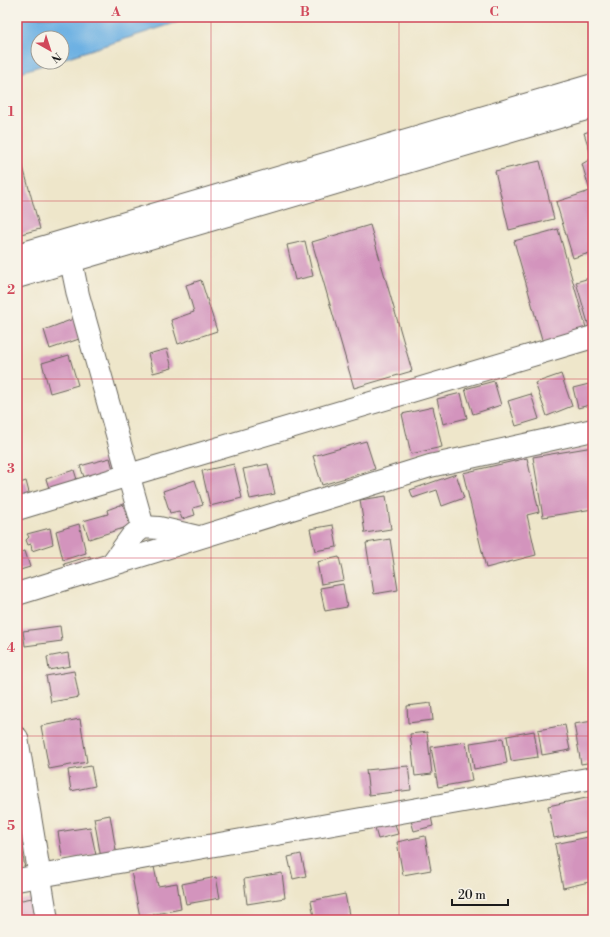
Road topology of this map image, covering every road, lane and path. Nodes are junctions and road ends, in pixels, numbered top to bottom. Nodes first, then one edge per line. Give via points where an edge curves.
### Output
1 (593, 85) edge
2 (593, 107) edge
3 (17, 255) edge
4 (71, 261) junction
5 (17, 277) edge
6 (593, 337) edge
7 (593, 430) edge
8 (129, 475) junction
9 (17, 509) edge
10 (143, 527) junction
11 (199, 537) junction
12 (110, 565) junction
13 (17, 594) edge
14 (17, 738) edge
15 (593, 778) edge
16 (40, 877) junction
17 (17, 880) edge
18 (47, 920) edge

1 - 3 street
2 - 4 street
4 - 5 street
4 - 8 street via 78,295
6 - 8 street
7 - 11 street via 430,466
8 - 9 street
8 - 10 street
10 - 11 street
10 - 12 street via 132,536
11 - 12 street
12 - 13 street
14 - 16 street
15 - 16 street
16 - 17 street
16 - 18 street

